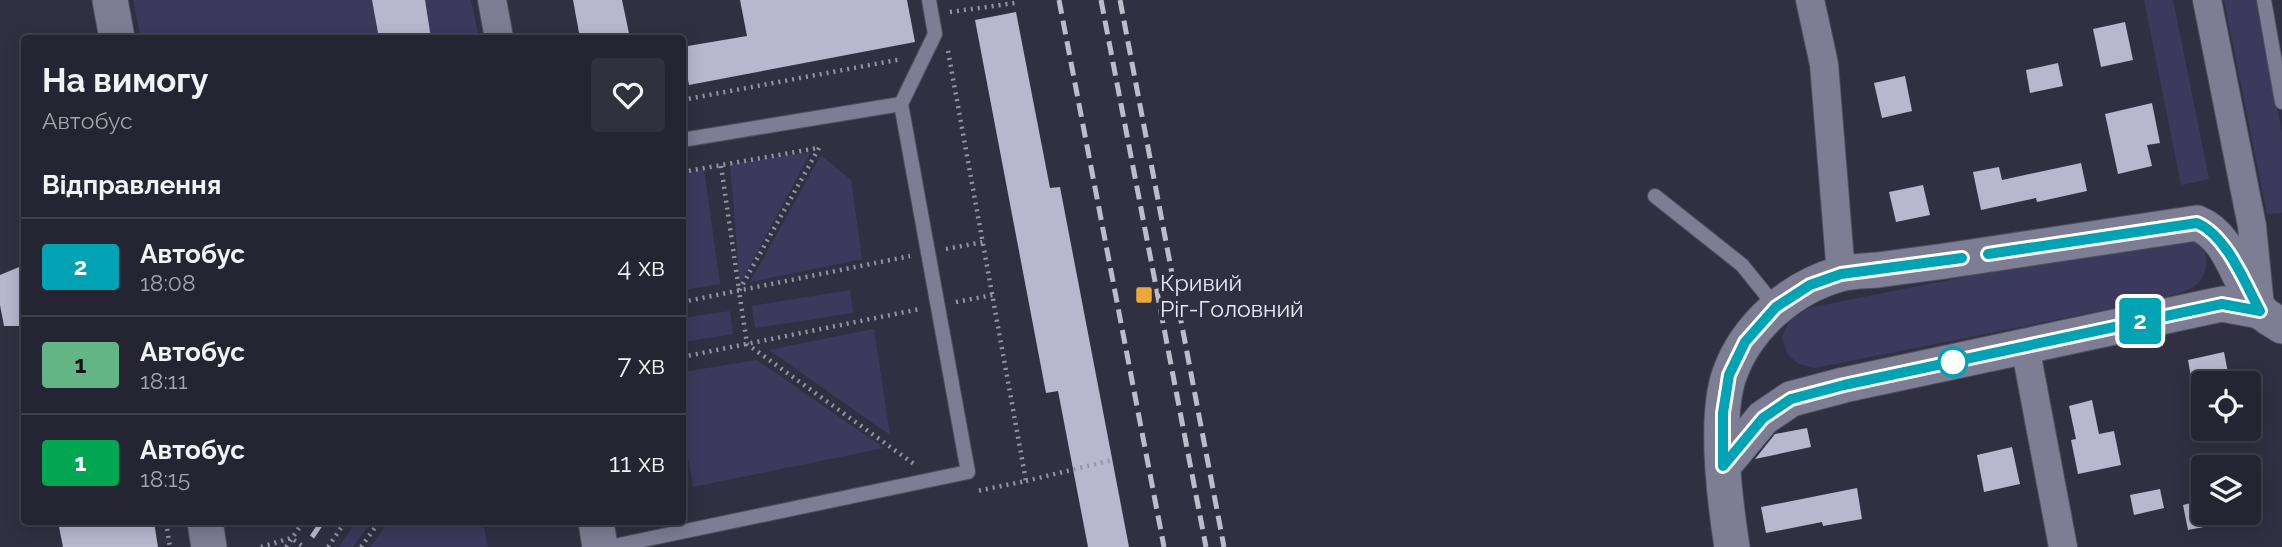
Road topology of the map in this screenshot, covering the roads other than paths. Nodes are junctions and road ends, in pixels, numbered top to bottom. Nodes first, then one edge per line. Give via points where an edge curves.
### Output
1 (110, 0) edge
2 (492, 0) edge
3 (929, 0) edge
4 (1811, 0) edge
5 (2207, 0) edge
6 (2264, 0) edge
7 (116, 35) edge
8 (498, 35) edge
9 (2282, 102) edge
10 (901, 104) junction
11 (686, 139) edge
12 (1655, 196) dead end
13 (1841, 274) junction
14 (1776, 307) junction
15 (2271, 319) edge
16 (2025, 346) junction
17 (1723, 466) junction
18 (205, 525) edge
19 (596, 525) edge
20 (209, 547) edge
21 (600, 547) edge
22 (609, 547) edge
23 (1732, 547) edge
24 (2063, 547) edge

1 - 7 street
2 - 8 street
3 - 10 lane via 935,34
4 - 13 street via 1824,64
5 - 15 street
6 - 9 lane
10 - 11 lane
10 - 22 lane via 968,472
12 - 14 lane via 1742,265
13 - 14 street via 1810,285
13 - 15 street via 2197,223 2221,242
14 - 17 street via 1745,342 1729,375
15 - 16 street via 2222,304
16 - 17 street via 1791,399 1763,418
16 - 24 street
17 - 23 street
18 - 20 street
19 - 21 street

